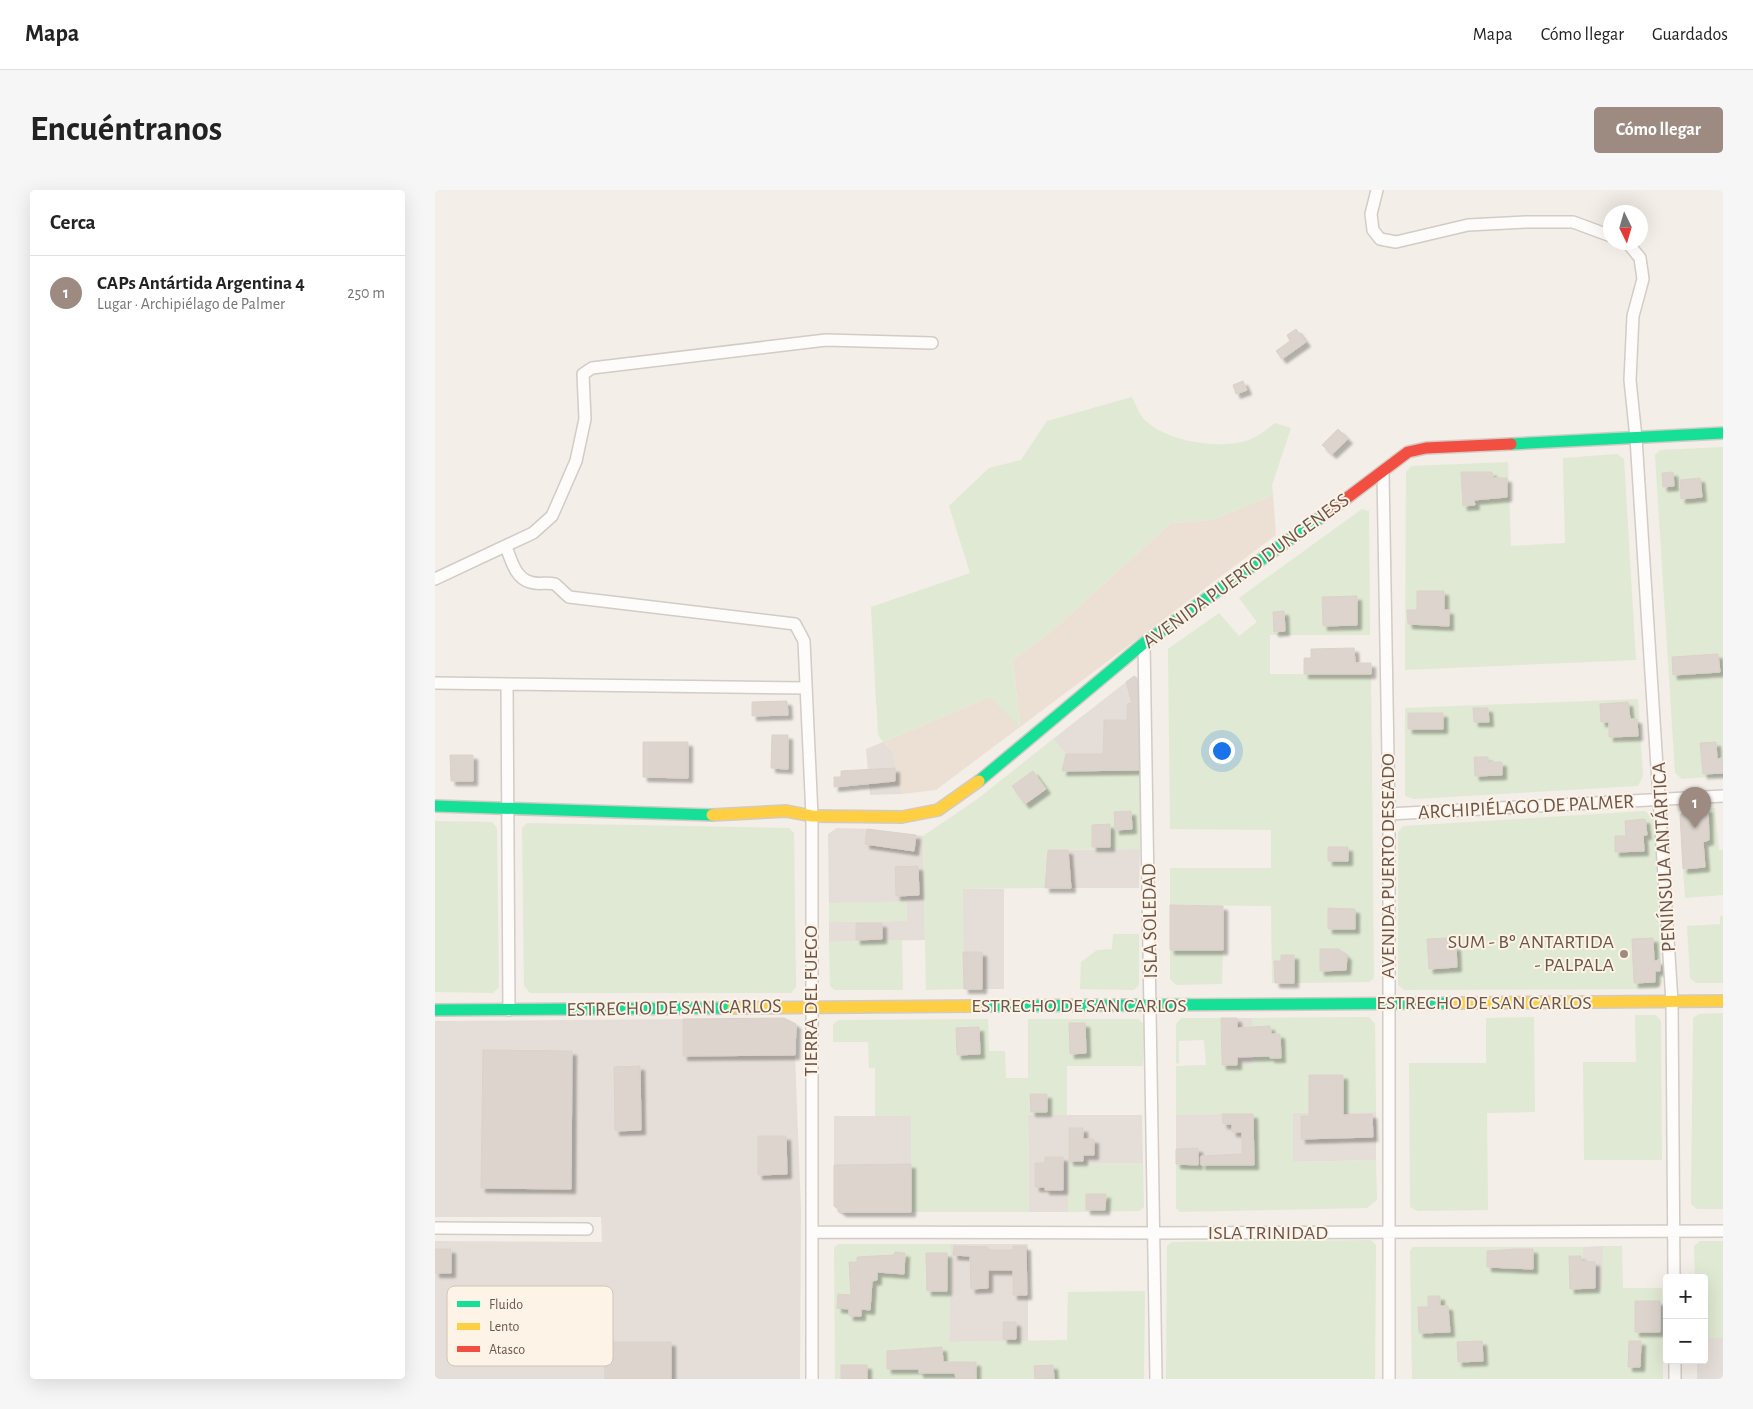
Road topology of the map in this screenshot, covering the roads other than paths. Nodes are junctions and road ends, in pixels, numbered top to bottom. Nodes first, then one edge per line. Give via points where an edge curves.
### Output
1 (1377, 190) edge
2 (1603, 233) edge
3 (1634, 250) edge
4 (932, 342) dead end
5 (1723, 433) edge
6 (1636, 438) junction
7 (1383, 473) junction
8 (505, 546) junction
9 (435, 579) edge
10 (1144, 643) junction
11 (435, 683) edge
12 (507, 684) junction
13 (806, 688) junction
14 (1723, 796) edge
15 (1661, 800) junction
16 (435, 806) edge
17 (509, 809) junction
18 (1389, 814) junction
19 (812, 816) junction
20 (1723, 1001) edge
21 (1673, 1002) junction
22 (1388, 1003) junction
23 (811, 1006) junction
24 (1151, 1007) junction
25 (435, 1010) edge
26 (509, 1010) junction
27 (435, 1228) edge
28 (587, 1229) dead end
29 (1723, 1231) edge
30 (812, 1232) junction
31 (1389, 1232) junction
32 (1674, 1232) junction
33 (1153, 1234) junction
34 (1674, 1274) edge
35 (1675, 1364) edge
36 (812, 1379) edge
37 (1156, 1379) edge
38 (1389, 1379) edge
39 (1675, 1379) edge

1 - 2 street via 1371,214 1373,230 1380,239 1396,242 1468,225 1526,222 1573,222
3 - 6 street, PENÍNSULA ANTÁRTICA via 1640,258 1643,279 1633,316 1630,380
4 - 8 street via 826,340 592,368 583,374 585,419 577,460 552,516 533,533
5 - 6 street, AVENIDA PUERTO DUNGENESS
6 - 7 street, AVENIDA PUERTO DUNGENESS via 1426,448 1408,452
6 - 15 street, PENÍNSULA ANTÁRTICA
7 - 10 street, AVENIDA PUERTO DUNGENESS
7 - 18 street, AVENIDA PUERTO DESEADO
8 - 9 street
8 - 13 street, TIERRA DEL FUEGO via 515,570 523,579 532,583 555,584 569,597 795,624 804,641
10 - 19 street, AVENIDA PUERTO DUNGENESS via 987,776 938,810 902,817
10 - 24 street, ISLA SOLEDAD
11 - 12 street
12 - 13 street
12 - 17 street
13 - 19 street, TIERRA DEL FUEGO
14 - 15 street, ARCHIPIÉLAGO DE PALMER
15 - 18 street, ARCHIPIÉLAGO DE PALMER
15 - 21 street, PENÍNSULA ANTÁRTICA
16 - 17 street, AVENIDA PUERTO DUNGENESS
17 - 19 street, AVENIDA PUERTO DUNGENESS via 721,815 785,811
17 - 26 street
18 - 22 street, AVENIDA PUERTO DESEADO
19 - 23 street, TIERRA DEL FUEGO
20 - 21 street, ESTRECHO DE SAN CARLOS
21 - 22 street, ESTRECHO DE SAN CARLOS
21 - 32 street, PENÍNSULA ANTÁRTICA
22 - 24 street, ESTRECHO DE SAN CARLOS
22 - 31 street, AVENIDA PUERTO DESEADO
23 - 24 street, ESTRECHO DE SAN CARLOS
23 - 26 street, ESTRECHO DE SAN CARLOS
23 - 30 street, TIERRA DEL FUEGO
24 - 33 street, ISLA SOLEDAD
25 - 26 street, ESTRECHO DE SAN CARLOS
27 - 28 street
29 - 32 street, ISLA TRINIDAD
30 - 33 street, ISLA TRINIDAD
30 - 36 street, TIERRA DEL FUEGO
31 - 32 street, ISLA TRINIDAD
31 - 33 street, ISLA TRINIDAD
31 - 38 street, AVENIDA PUERTO DESEADO
32 - 34 street, PENÍNSULA ANTÁRTICA
33 - 37 street, ISLA SOLEDAD
35 - 39 street

